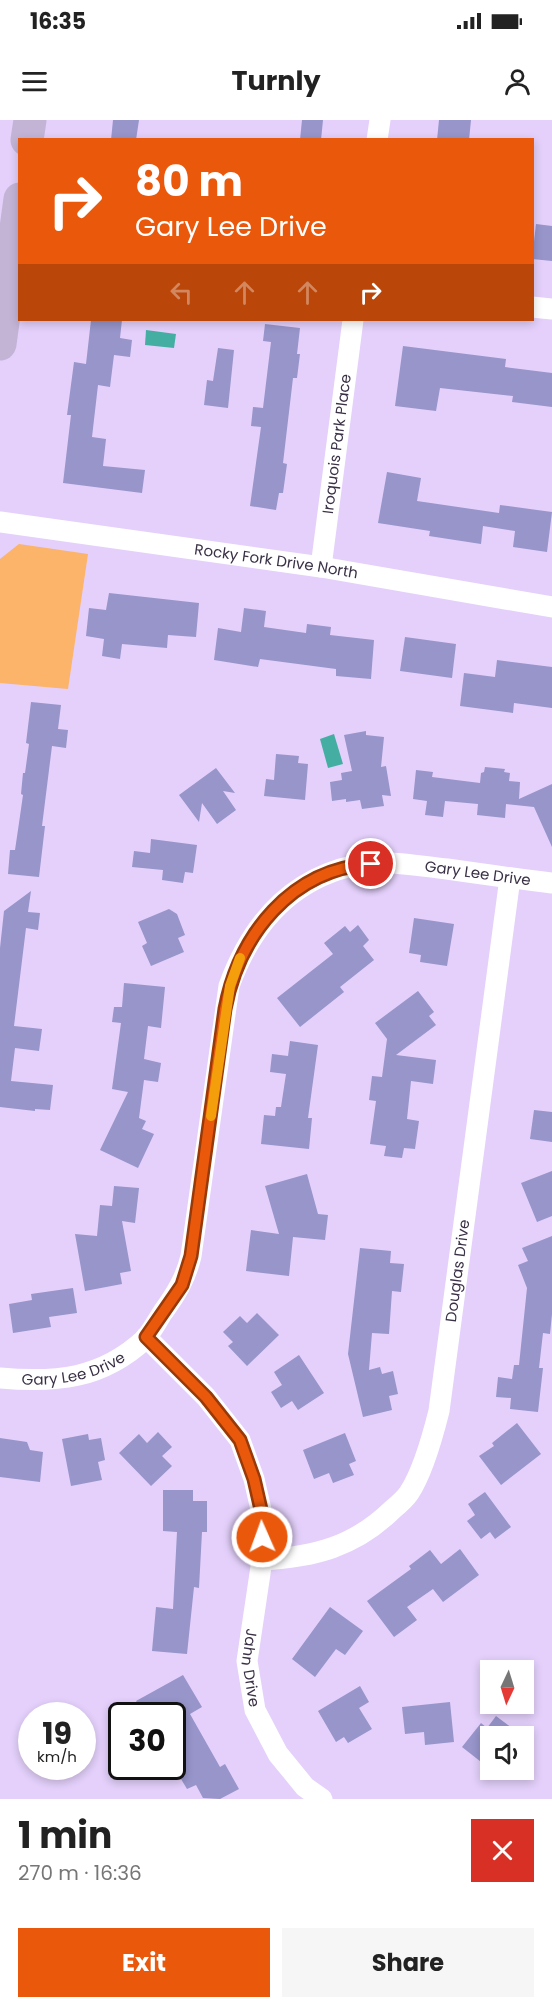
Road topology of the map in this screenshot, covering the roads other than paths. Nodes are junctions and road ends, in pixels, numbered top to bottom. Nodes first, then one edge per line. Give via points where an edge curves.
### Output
1 (30, 120) edge
2 (380, 120) edge
3 (27, 138) edge
4 (377, 138) edge
5 (18, 214) edge
6 (534, 307) edge
7 (552, 309) edge
8 (353, 321) edge
9 (0, 344) edge
10 (0, 522) edge
11 (321, 567) junction
12 (552, 607) edge
13 (510, 878) junction
14 (552, 883) edge
15 (146, 1337) junction
16 (0, 1378) edge
17 (262, 1560) junction
18 (322, 1799) edge

1 - 3 main road
2 - 4 street
5 - 9 main road
6 - 7 street
8 - 11 street, Iroquois Park Place
10 - 11 street, Rocky Fork Drive North
11 - 12 street, Rocky Fork Drive North
13 - 14 street, Gary Lee Drive
13 - 15 street, Gary Lee Drive via 414,865 357,865 306,884 264,920 238,962 230,986 186,1275
13 - 17 street, Douglas Drive via 439,1410 430,1445 409,1494 375,1527 333,1549
15 - 16 street, Gary Lee Drive via 117,1360 90,1373 31,1381
15 - 17 street, Jahn Drive via 206,1397 240,1440 262,1514
17 - 18 street, Jahn Drive via 247,1661 255,1710 278,1754 305,1787

